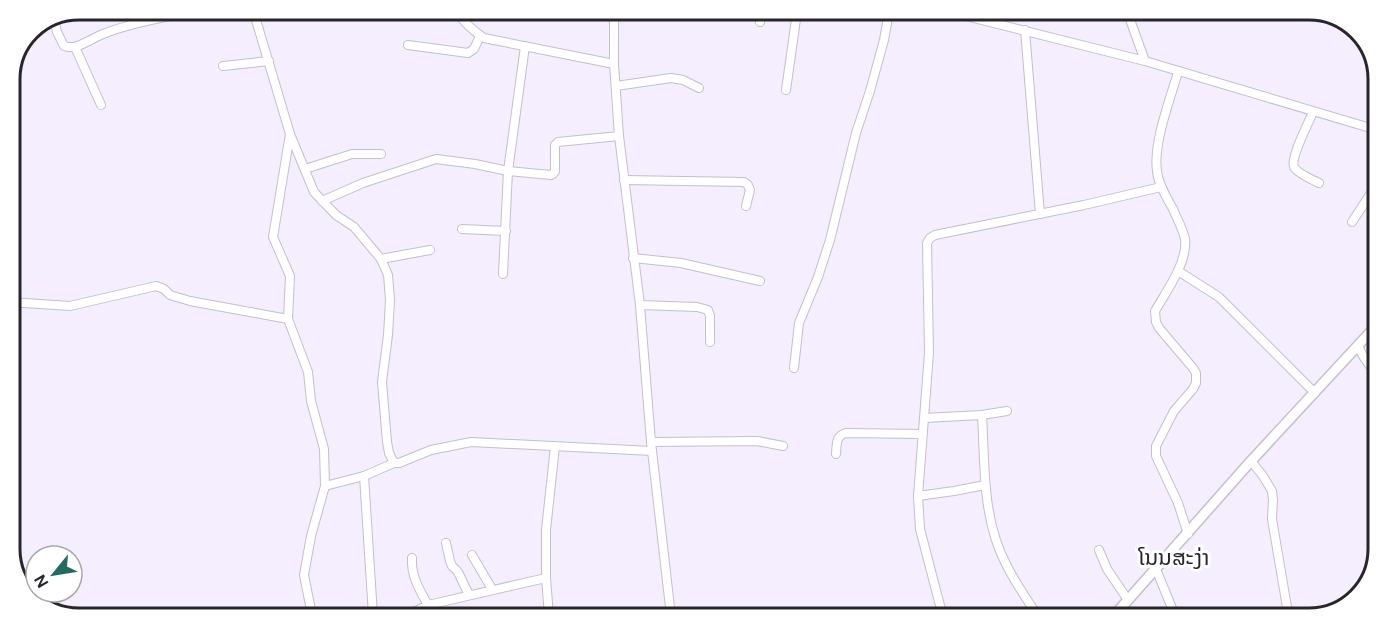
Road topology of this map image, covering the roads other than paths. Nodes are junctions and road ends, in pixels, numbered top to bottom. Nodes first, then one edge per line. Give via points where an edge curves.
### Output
1 (153, 20) edge
2 (256, 20) edge
3 (463, 20) edge
4 (614, 20) edge
5 (796, 20) edge
6 (888, 20) edge
7 (983, 20) edge
8 (1130, 20) edge
9 (55, 24) edge
10 (1025, 30) junction
11 (480, 36) junction
12 (408, 45) dead end
13 (525, 46) junction
14 (75, 47) junction
15 (269, 61) junction
16 (1145, 61) junction
17 (615, 64) junction
18 (223, 66) dead end
19 (1178, 72) junction
20 (616, 86) junction
21 (699, 88) dead end
22 (786, 90) dead end
23 (101, 105) dead end
24 (1313, 112) junction
25 (1367, 127) edge
26 (290, 134) junction
27 (619, 136) junction
28 (381, 154) dead end
29 (305, 169) junction
30 (508, 171) junction
31 (624, 180) junction
32 (1319, 183) dead end
33 (1161, 187) junction
34 (1367, 199) edge
35 (321, 201) junction
36 (746, 206) dead end
37 (1040, 214) junction
38 (1352, 222) dead end
39 (462, 230) dead end
40 (506, 231) junction
41 (430, 250) dead end
42 (633, 258) junction
43 (381, 259) junction
44 (1178, 271) junction
45 (503, 274) dead end
46 (760, 281) dead end
47 (20, 303) edge
48 (640, 305) junction
49 (288, 319) junction
50 (1368, 335) edge
51 (710, 342) dead end
52 (1358, 346) junction
53 (1368, 362) edge
54 (794, 368) dead end
55 (1315, 393) junction
56 (1008, 411) dead end
57 (982, 415) junction
58 (924, 418) junction
59 (922, 434) junction
60 (651, 442) junction
61 (555, 446) junction
62 (783, 446) dead end
63 (652, 452) junction
64 (836, 454) dead end
65 (1251, 461) junction
66 (394, 463) junction
67 (364, 476) junction
68 (985, 484) junction
69 (324, 486) junction
70 (918, 496) junction
71 (1188, 534) junction
72 (446, 543) dead end
73 (1099, 550) dead end
74 (472, 555) dead end
75 (412, 558) dead end
76 (1156, 569) junction
77 (546, 578) junction
78 (492, 590) junction
79 (468, 595) junction
80 (1128, 600) junction
81 (428, 605) junction
82 (311, 608) edge
83 (373, 608) edge
84 (422, 608) edge
85 (548, 608) edge
86 (669, 608) edge
87 (940, 608) edge
88 (1033, 608) edge
89 (1121, 608) edge
90 (1172, 608) edge
91 (1287, 608) edge

1 - 14 street via 116,29
2 - 15 street
3 - 11 street
4 - 17 street
5 - 22 street
6 - 54 street via 830,240 799,323
7 - 10 street
8 - 16 street
9 - 14 street via 64,46
10 - 16 street
10 - 37 street
11 - 12 street via 468,53
11 - 13 street
13 - 17 street
13 - 30 street
14 - 23 street
15 - 18 street
15 - 26 street
16 - 19 street
17 - 20 street
19 - 24 street
19 - 33 street via 1157,146 1156,171
20 - 21 street via 671,78
20 - 27 street
24 - 25 street
24 - 32 street via 1294,166
26 - 29 street
26 - 49 street via 273,237 290,276
27 - 30 street via 558,142 555,171 551,175
27 - 31 street
28 - 29 street via 352,154
29 - 35 street
30 - 35 street via 436,159
30 - 40 street
31 - 36 street via 744,182 750,190
31 - 42 street
33 - 37 street
33 - 44 street via 1184,236 1185,249
34 - 38 street
35 - 43 street via 354,227
37 - 58 street via 935,235 927,243 929,353
39 - 40 street
40 - 45 street
41 - 43 street
42 - 46 street via 681,263
42 - 48 street
43 - 66 street via 388,274 390,300 382,382 387,442
44 - 55 street via 1219,297
44 - 71 street via 1155,316 1159,328 1194,368 1197,378 1168,421 1156,451
47 - 49 street via 70,306 156,286 190,301
48 - 51 street via 708,310
48 - 60 street
49 - 69 street via 308,372 324,449
50 - 52 main road
52 - 53 street
52 - 55 main road
55 - 65 main road
56 - 57 street
57 - 58 street
57 - 68 street
58 - 59 street
59 - 64 street via 846,433 837,439
59 - 70 street
60 - 62 street via 757,441
60 - 63 street
61 - 63 street
61 - 66 street via 471,442
61 - 77 street via 546,530
63 - 86 street
65 - 71 main road
65 - 91 street via 1272,491 1272,519
66 - 67 street
67 - 69 street
67 - 83 street
68 - 70 street
68 - 88 street via 998,546
69 - 82 street via 304,575
70 - 87 street via 920,529
71 - 76 main road
72 - 79 street via 452,566
73 - 80 street
74 - 78 street
75 - 81 street via 415,581
76 - 80 main road
76 - 90 street
77 - 78 street
77 - 85 street
78 - 79 street
79 - 81 street
80 - 89 main road
81 - 84 street

